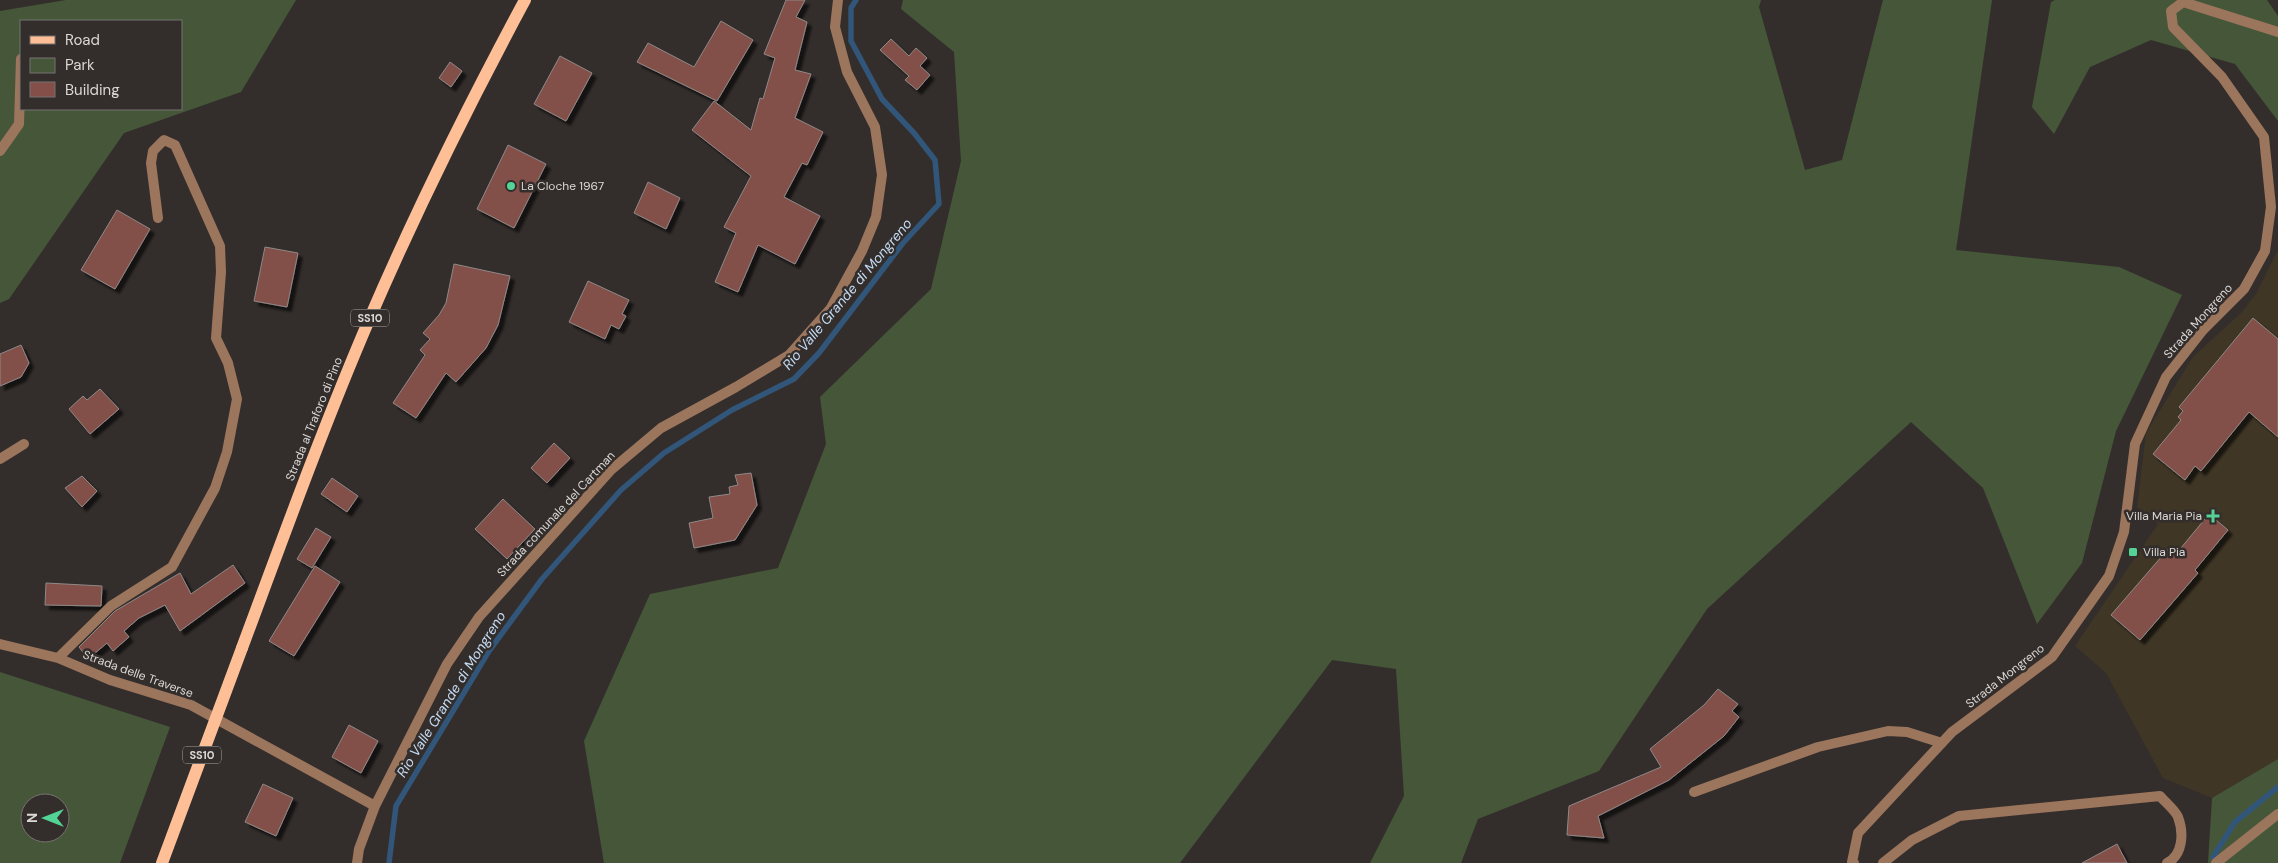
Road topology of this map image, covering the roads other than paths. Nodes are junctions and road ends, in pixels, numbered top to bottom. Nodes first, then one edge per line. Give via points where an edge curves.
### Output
1 (525, 0) edge
2 (838, 0) edge
3 (2278, 32) edge
4 (20, 92) edge
5 (0, 151) edge
6 (158, 218) dead end
7 (24, 444) dead end
8 (0, 459) edge
9 (0, 644) edge
10 (58, 658) junction
11 (1942, 743) junction
12 (1694, 792) dead end
13 (375, 806) junction
14 (2278, 814) edge
15 (162, 863) edge
16 (357, 863) edge
17 (1852, 863) edge
18 (1883, 863) edge
19 (2167, 863) edge
20 (2216, 863) edge

1 - 15 main road, Strada al Traforo di Pino / SS10, bridge via 458,129 369,319 302,487
2 - 13 street, Strada comunale del Cartman via 835,27 847,72 875,127 882,175 876,217 862,251 831,308 789,355 661,428 611,470 479,617 447,664
3 - 11 street, Strada Mongreno via 2183,2 2171,11 2173,27 2222,78 2264,137 2271,206 2265,250 2244,289 2204,330 2166,377 2135,444 2124,532 2109,576 2052,657 1952,732
4 - 5 street via 19,124
6 - 10 street, Strada delle Traverse via 151,163 153,151 164,140 175,145 220,246 216,338 228,363 237,399 228,452 215,488 172,567 111,606
7 - 8 street
9 - 10 street
10 - 13 street, Strada delle Traverse via 110,680 191,705
11 - 12 street via 1907,732 1888,731 1818,747
11 - 17 street, Strada Mongreno via 1858,833
13 - 16 street, Strada comunale del Cartman
14 - 20 street
18 - 19 street via 1912,840 1959,816 2160,796 2178,816 2183,839 2173,860

